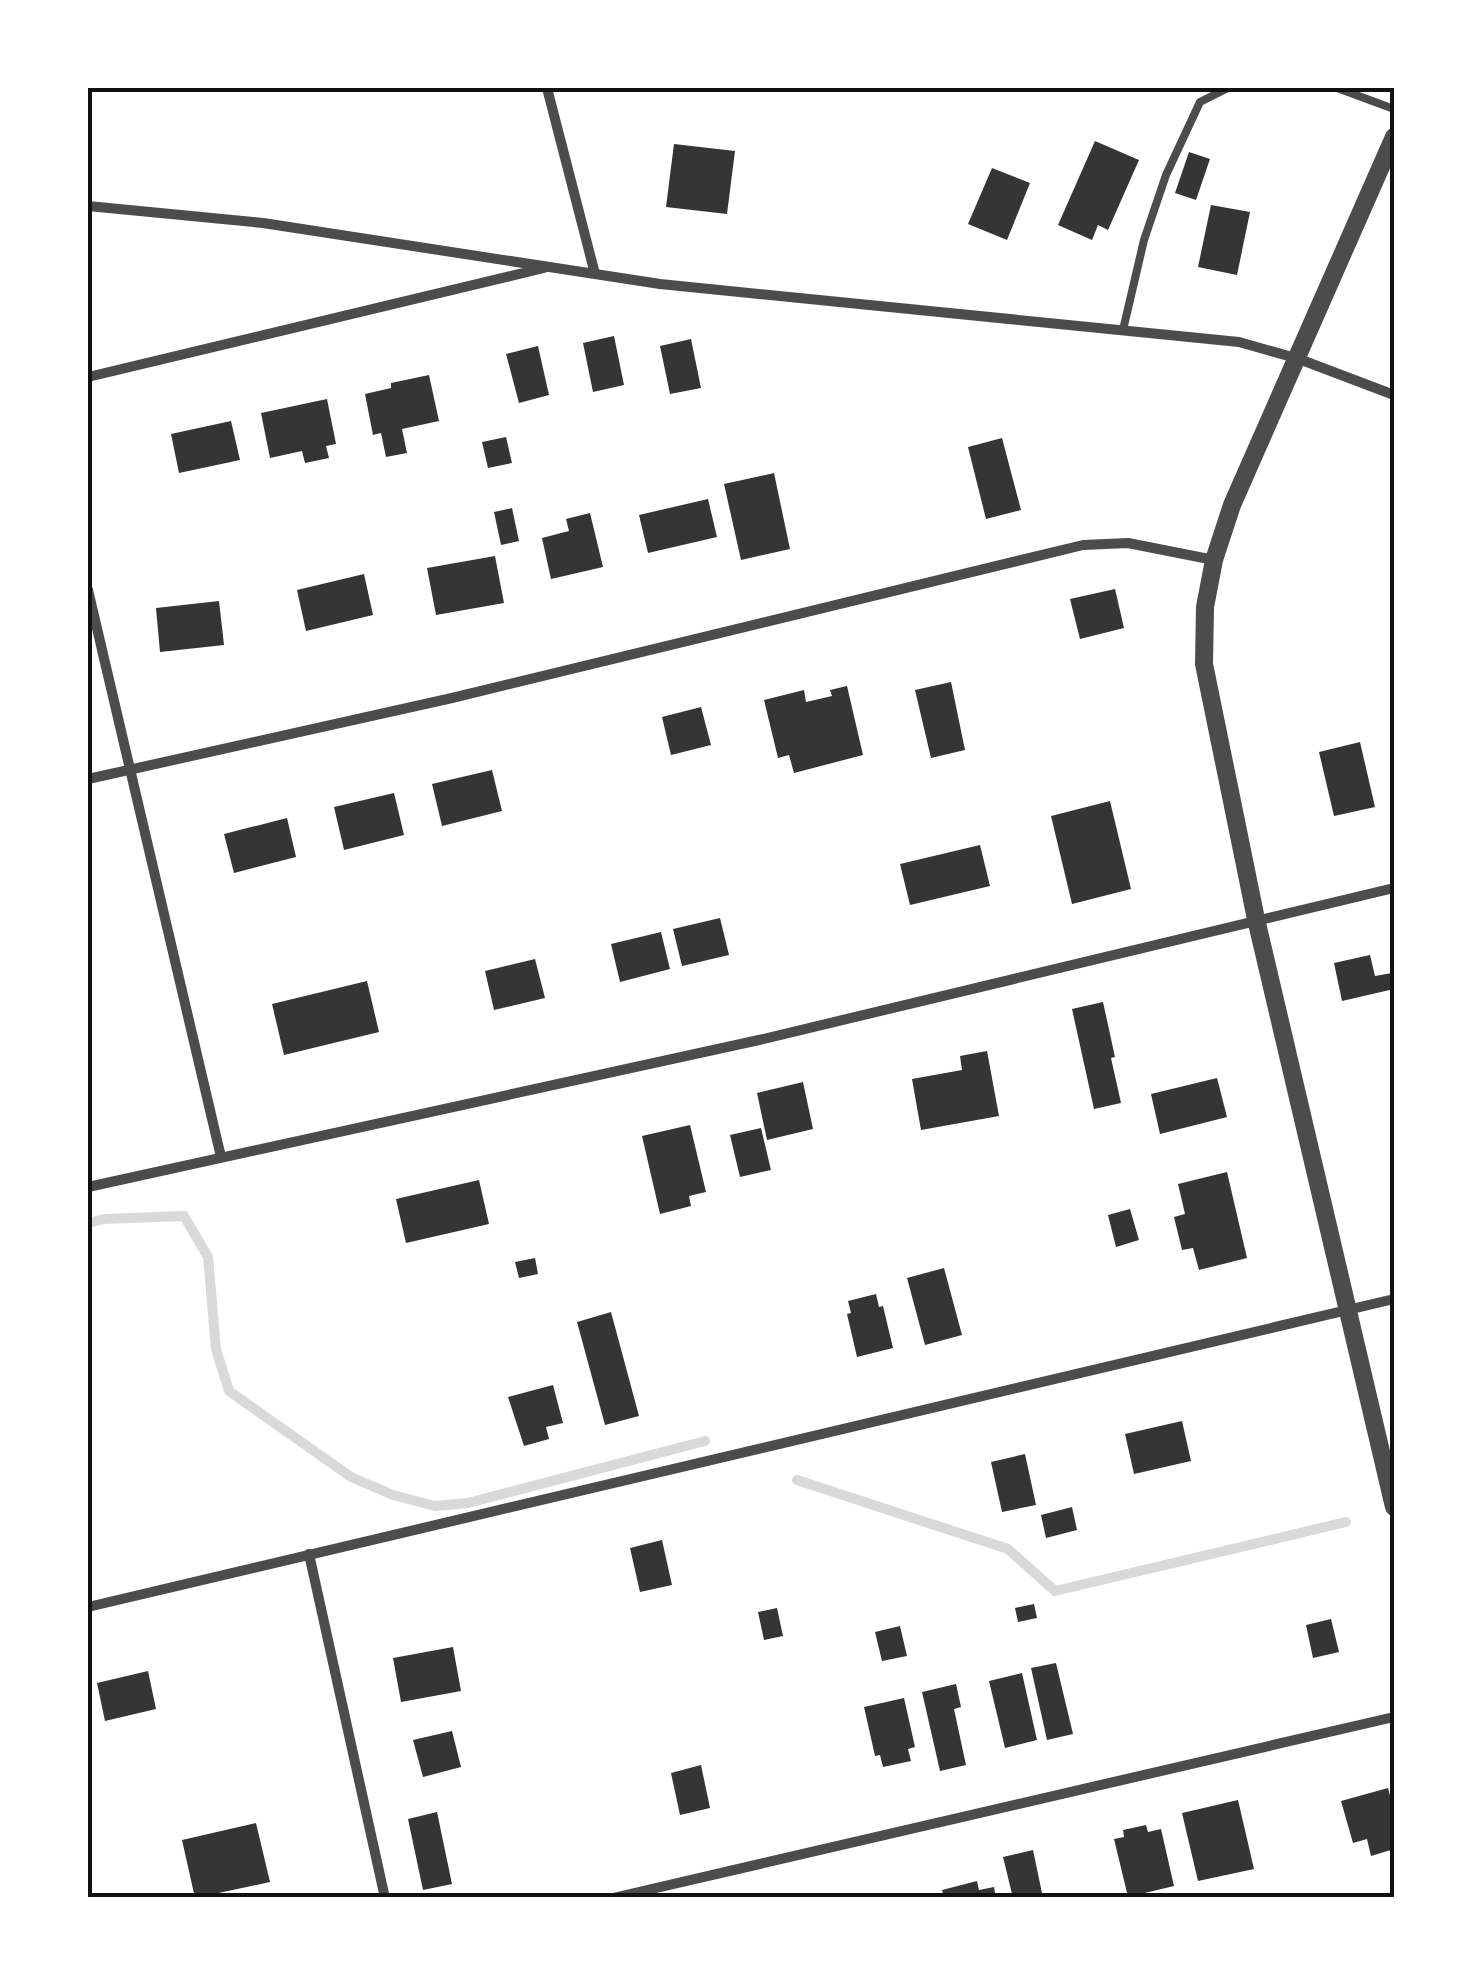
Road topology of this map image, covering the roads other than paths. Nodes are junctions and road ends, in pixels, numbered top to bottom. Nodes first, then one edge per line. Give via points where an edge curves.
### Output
1 (547, 88) edge
2 (1228, 88) edge
3 (1337, 88) edge
4 (1394, 109) edge
5 (1394, 137) edge
6 (88, 206) edge
7 (550, 267) junction
8 (596, 274) junction
9 (1123, 330) junction
10 (1299, 358) junction
11 (88, 377) edge
12 (1394, 395) edge
13 (1214, 560) junction
14 (88, 590) edge
15 (130, 770) junction
16 (88, 779) edge
17 (1394, 888) edge
18 (1256, 918) junction
19 (221, 1157) junction
20 (88, 1186) edge
21 (1394, 1299) edge
22 (1350, 1309) junction
23 (1394, 1507) edge
24 (308, 1554) junction
25 (88, 1607) edge
26 (1394, 1717) edge
27 (385, 1898) edge
28 (613, 1898) edge

1 - 8 street
2 - 9 lane via 1200,102 1166,174
3 - 4 lane
5 - 10 street
6 - 7 street via 263,224
7 - 8 street
7 - 11 street
8 - 9 street
9 - 10 street via 1239,342
10 - 12 street
10 - 13 street
13 - 15 street via 1128,543 1083,545
13 - 18 street via 1204,664
14 - 15 street
15 - 16 street
15 - 19 street
17 - 18 street
18 - 19 street via 759,1040
18 - 22 street
19 - 20 street
21 - 22 street
22 - 23 street
22 - 24 street
24 - 25 street
24 - 27 street
26 - 28 street

